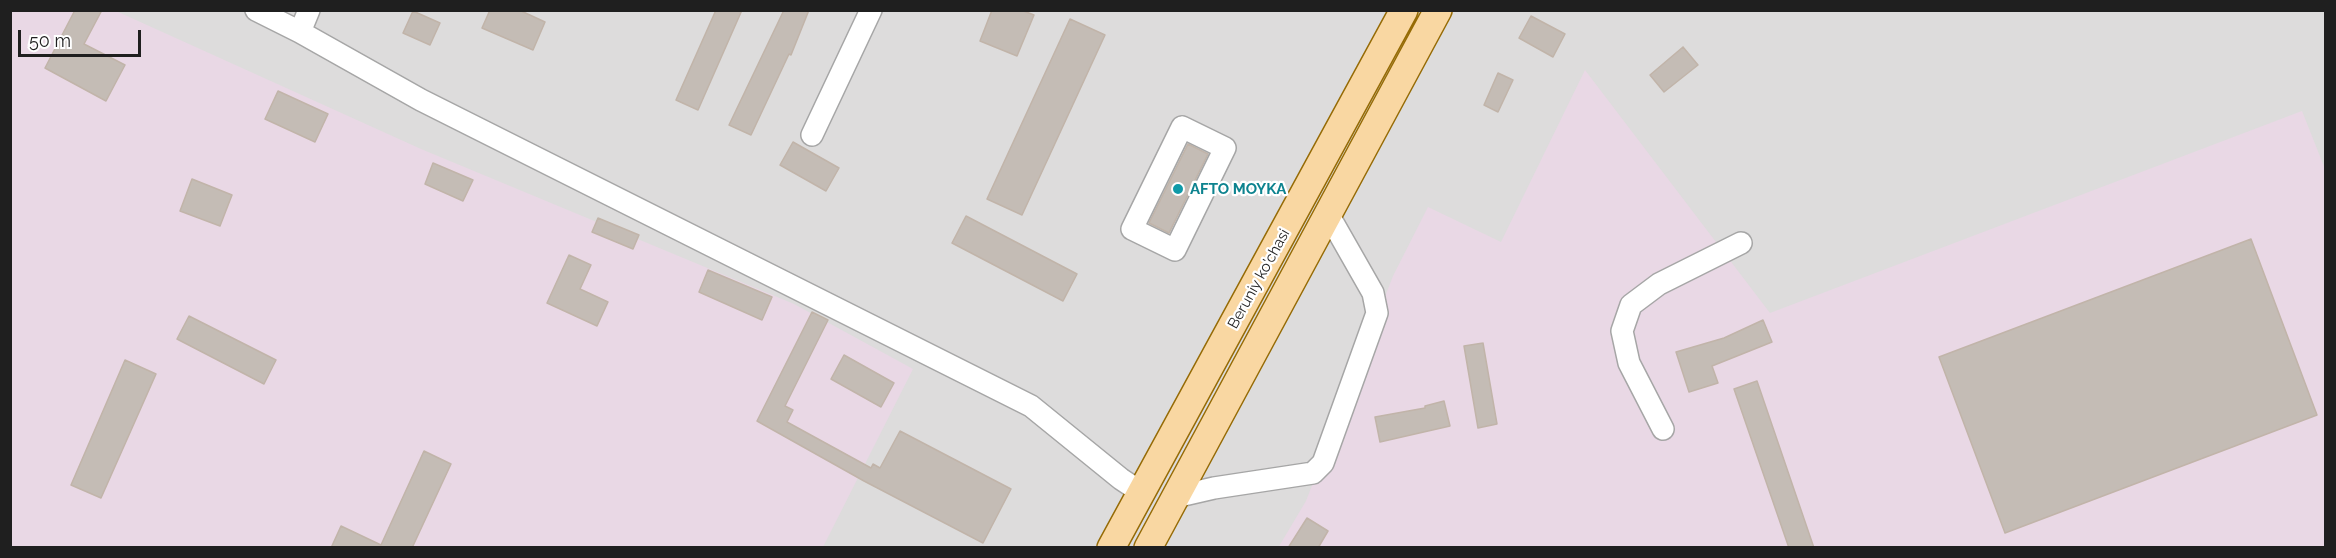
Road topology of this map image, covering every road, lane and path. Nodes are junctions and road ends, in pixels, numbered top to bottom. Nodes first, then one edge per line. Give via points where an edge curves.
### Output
1 (256, 10) edge
2 (309, 10) edge
3 (871, 10) edge
4 (1404, 10) edge
5 (1438, 10) edge
6 (300, 32) junction
7 (812, 135) dead end
8 (1329, 150) junction
9 (1356, 163) junction
10 (1328, 214) junction
11 (1132, 229) joint
12 (1741, 243) dead end
13 (1663, 429) dead end
14 (1142, 493) junction
15 (1175, 497) junction
16 (1111, 548) edge
17 (1148, 548) edge

1 - 6 street
2 - 6 street
3 - 7 street
4 - 8 main road, Beruniy ko'chasi
5 - 9 main road, Beruniy ko'chasi
6 - 14 street via 421,100 1031,406
8 - 9 main road
8 - 14 main road, Beruniy ko'chasi
9 - 10 main road, Beruniy ko'chasi
10 - 15 main road, Beruniy ko'chasi
10 - 15 street via 1373,293 1377,313 1323,463 1313,473
11 - 11 street via 1182,127 1225,148 1175,250
12 - 13 street via 1659,284 1631,305 1622,331 1629,363
14 - 16 main road, Beruniy ko'chasi
15 - 17 main road, Beruniy ko'chasi

